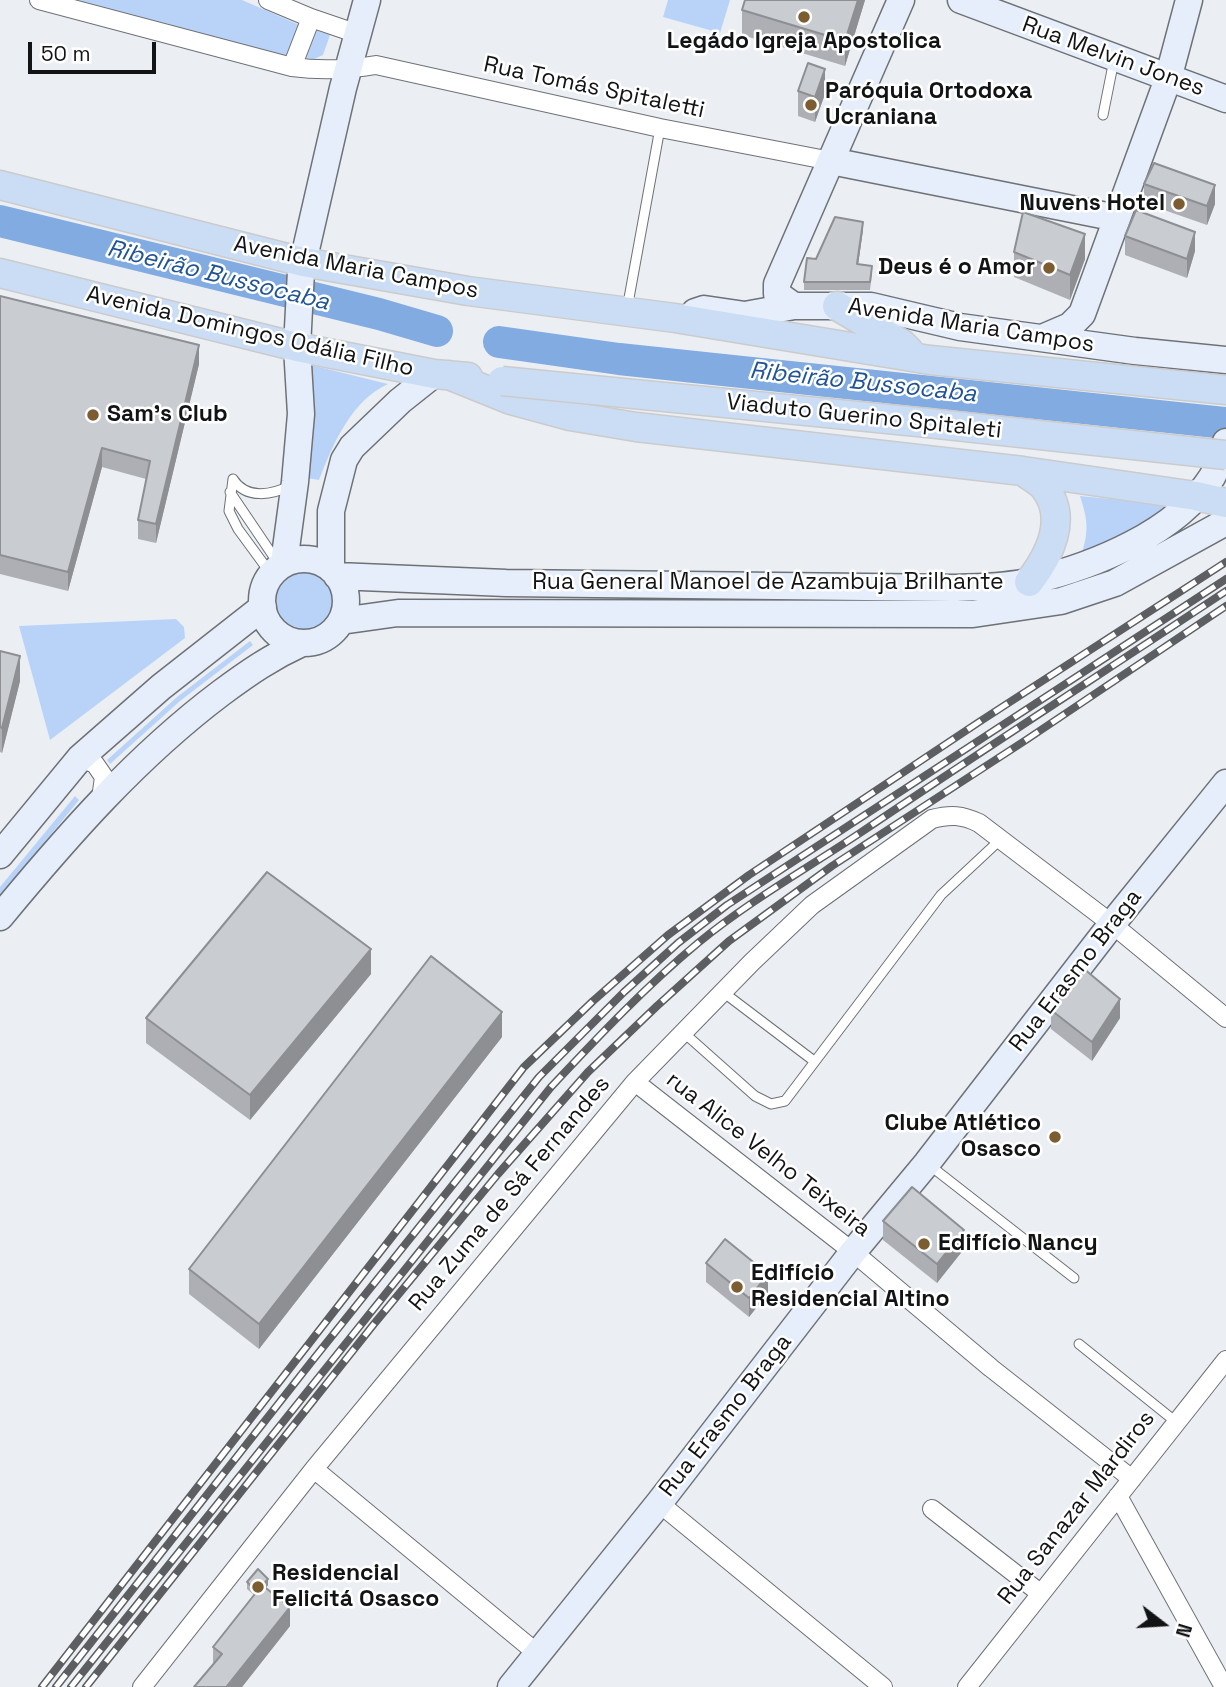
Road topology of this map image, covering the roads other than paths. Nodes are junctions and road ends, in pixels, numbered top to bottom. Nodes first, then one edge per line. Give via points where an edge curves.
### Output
1 (268, 0) edge
2 (368, 0) edge
3 (901, 0) edge
4 (961, 0) edge
5 (1189, 0) edge
6 (47, 1) edge
7 (311, 18) junction
8 (358, 34) junction
9 (1115, 59) junction
10 (292, 67) junction
11 (347, 70) junction
12 (1168, 79) junction
13 (1226, 99) edge
14 (1103, 115) dead end
15 (660, 128) junction
16 (831, 161) junction
17 (0, 185) edge
18 (1117, 218) junction
19 (302, 267) junction
20 (0, 273) edge
21 (794, 306) junction
22 (837, 306) junction
23 (627, 312) junction
24 (1082, 314) junction
25 (675, 318) junction
26 (1041, 338) junction
27 (297, 342) junction
28 (1107, 347) junction
29 (923, 359) junction
30 (1226, 360) edge
31 (442, 375) junction
32 (502, 381) joint
33 (1226, 390) edge
34 (1226, 442) edge
35 (1226, 455) edge
36 (1023, 471) junction
37 (295, 482) junction
38 (230, 492) junction
39 (1196, 496) junction
40 (1226, 503) edge
41 (1226, 522) edge
42 (278, 568) junction
43 (334, 573) junction
44 (1029, 582) junction
45 (262, 607) junction
46 (341, 621) junction
47 (302, 643) junction
48 (80, 758) junction
49 (1226, 783) edge
50 (101, 799) junction
51 (1001, 839) junction
52 (0, 855) edge
53 (0, 918) edge
54 (1112, 924) junction
55 (723, 992) junction
56 (1226, 1018) edge
57 (683, 1032) junction
58 (814, 1061) junction
59 (635, 1082) junction
60 (927, 1163) junction
61 (853, 1252) junction
62 (1074, 1278) dead end
63 (1079, 1344) dead end
64 (1226, 1360) edge
65 (1176, 1422) junction
66 (314, 1469) junction
67 (1132, 1479) junction
68 (1118, 1496) junction
69 (659, 1503) junction
70 (932, 1509) dead end
71 (1040, 1593) junction
72 (538, 1654) junction
73 (142, 1687) edge
74 (511, 1687) edge
75 (883, 1687) edge
76 (967, 1687) edge
77 (1224, 1687) edge

1 - 7 street
2 - 8 main road
3 - 16 main road
4 - 9 main road, Rua Melvin Jones
5 - 12 main road
6 - 10 street, Rua Tomás Spitaletti
7 - 8 street
7 - 10 street
8 - 11 main road
9 - 12 main road, Rua Melvin Jones
9 - 14 lane
10 - 11 street, Rua Tomás Spitaletti
11 - 15 street, Rua Tomás Spitaletti via 376,65
11 - 19 main road
12 - 13 main road, Rua Melvin Jones
12 - 18 main road
15 - 16 street, Rua Tomás Spitaletti
15 - 23 lane
16 - 18 main road
16 - 21 main road via 777,284 778,294
17 - 19 main road, Avenida Maria Campos
18 - 24 main road
19 - 23 main road, Avenida Maria Campos
19 - 27 main road
20 - 27 main road, Avenida Domingos Odália Filho
21 - 22 main road, Avenida Maria Campos
21 - 25 main road, Avenida Maria Campos via 744,315 704,309
22 - 26 main road, Avenida Maria Campos via 871,306 960,327
22 - 29 main road
23 - 25 main road, Avenida Maria Campos
24 - 26 main road via 1070,326
24 - 28 main road via 1087,329
25 - 29 main road, Avenida Maria Campos
26 - 28 main road, Avenida Maria Campos
27 - 31 main road, Avenida Domingos Odália Filho
27 - 37 main road via 301,414
28 - 30 main road, Avenida Maria Campos
29 - 33 main road, Avenida Maria Campos
31 - 32 main road, Avenida Domingos Odália Filho
31 - 36 main road via 511,400 636,427
31 - 43 main road via 400,401 344,460 331,511
32 - 35 main road, Viaduto Guerino Spitaleti, bridge
34 - 39 main road, Rua General Manoel de Azambuja Brilhante via 1212,475
36 - 39 main road
36 - 44 main road via 1044,486 1056,521 1050,549
37 - 38 lane via 278,492 257,494 237,485 233,478
37 - 42 main road
38 - 42 lane
38 - 42 lane via 234,523
39 - 40 main road
39 - 44 main road, Rua General Manoel de Azambuja Brilhante via 1181,513 1132,543 1093,563
41 - 46 main road, Rua General Manoel de Azambuja Brilhante via 1115,583 1061,601 973,614 398,613
42 - 43 main road via 303,559 323,564
42 - 45 main road via 264,590
43 - 44 main road, Rua General Manoel de Azambuja Brilhante via 506,583 956,588
43 - 46 main road via 345,598
45 - 47 main road via 272,628
45 - 48 main road
46 - 47 main road via 325,637
47 - 50 main road via 264,662 191,716
48 - 50 street via 95,764 104,777
48 - 52 main road
49 - 54 main road, Rua Erasmo Braga
50 - 53 main road
51 - 54 street
51 - 55 street, Rua Zuma de Sá Fernandes via 961,815 932,819 811,905
51 - 58 lane via 941,895
54 - 56 street
54 - 60 main road, Rua Erasmo Braga via 1079,973
55 - 57 street, Rua Zuma de Sá Fernandes
55 - 58 lane
57 - 58 lane via 755,1096 771,1104 785,1101
57 - 59 street, Rua Zuma de Sá Fernandes
59 - 61 street, rua Alice Velho Teixeira
59 - 66 street, Rua Zuma de Sá Fernandes
60 - 61 main road, Rua Erasmo Braga
60 - 62 lane
61 - 67 street, rua Alice Velho Teixeira
61 - 69 main road, Rua Erasmo Braga
63 - 65 lane
64 - 65 street, Rua Sanazar Mardiros
65 - 67 street, Rua Sanazar Mardiros
66 - 72 street
66 - 73 street, Rua Zuma de Sá Fernandes
67 - 68 street, Rua Sanazar Mardiros
68 - 71 street, Rua Sanazar Mardiros
68 - 77 street
69 - 72 main road, Rua Erasmo Braga
69 - 75 street
70 - 71 street
71 - 76 street, Rua Sanazar Mardiros
72 - 74 main road, Rua Erasmo Braga

